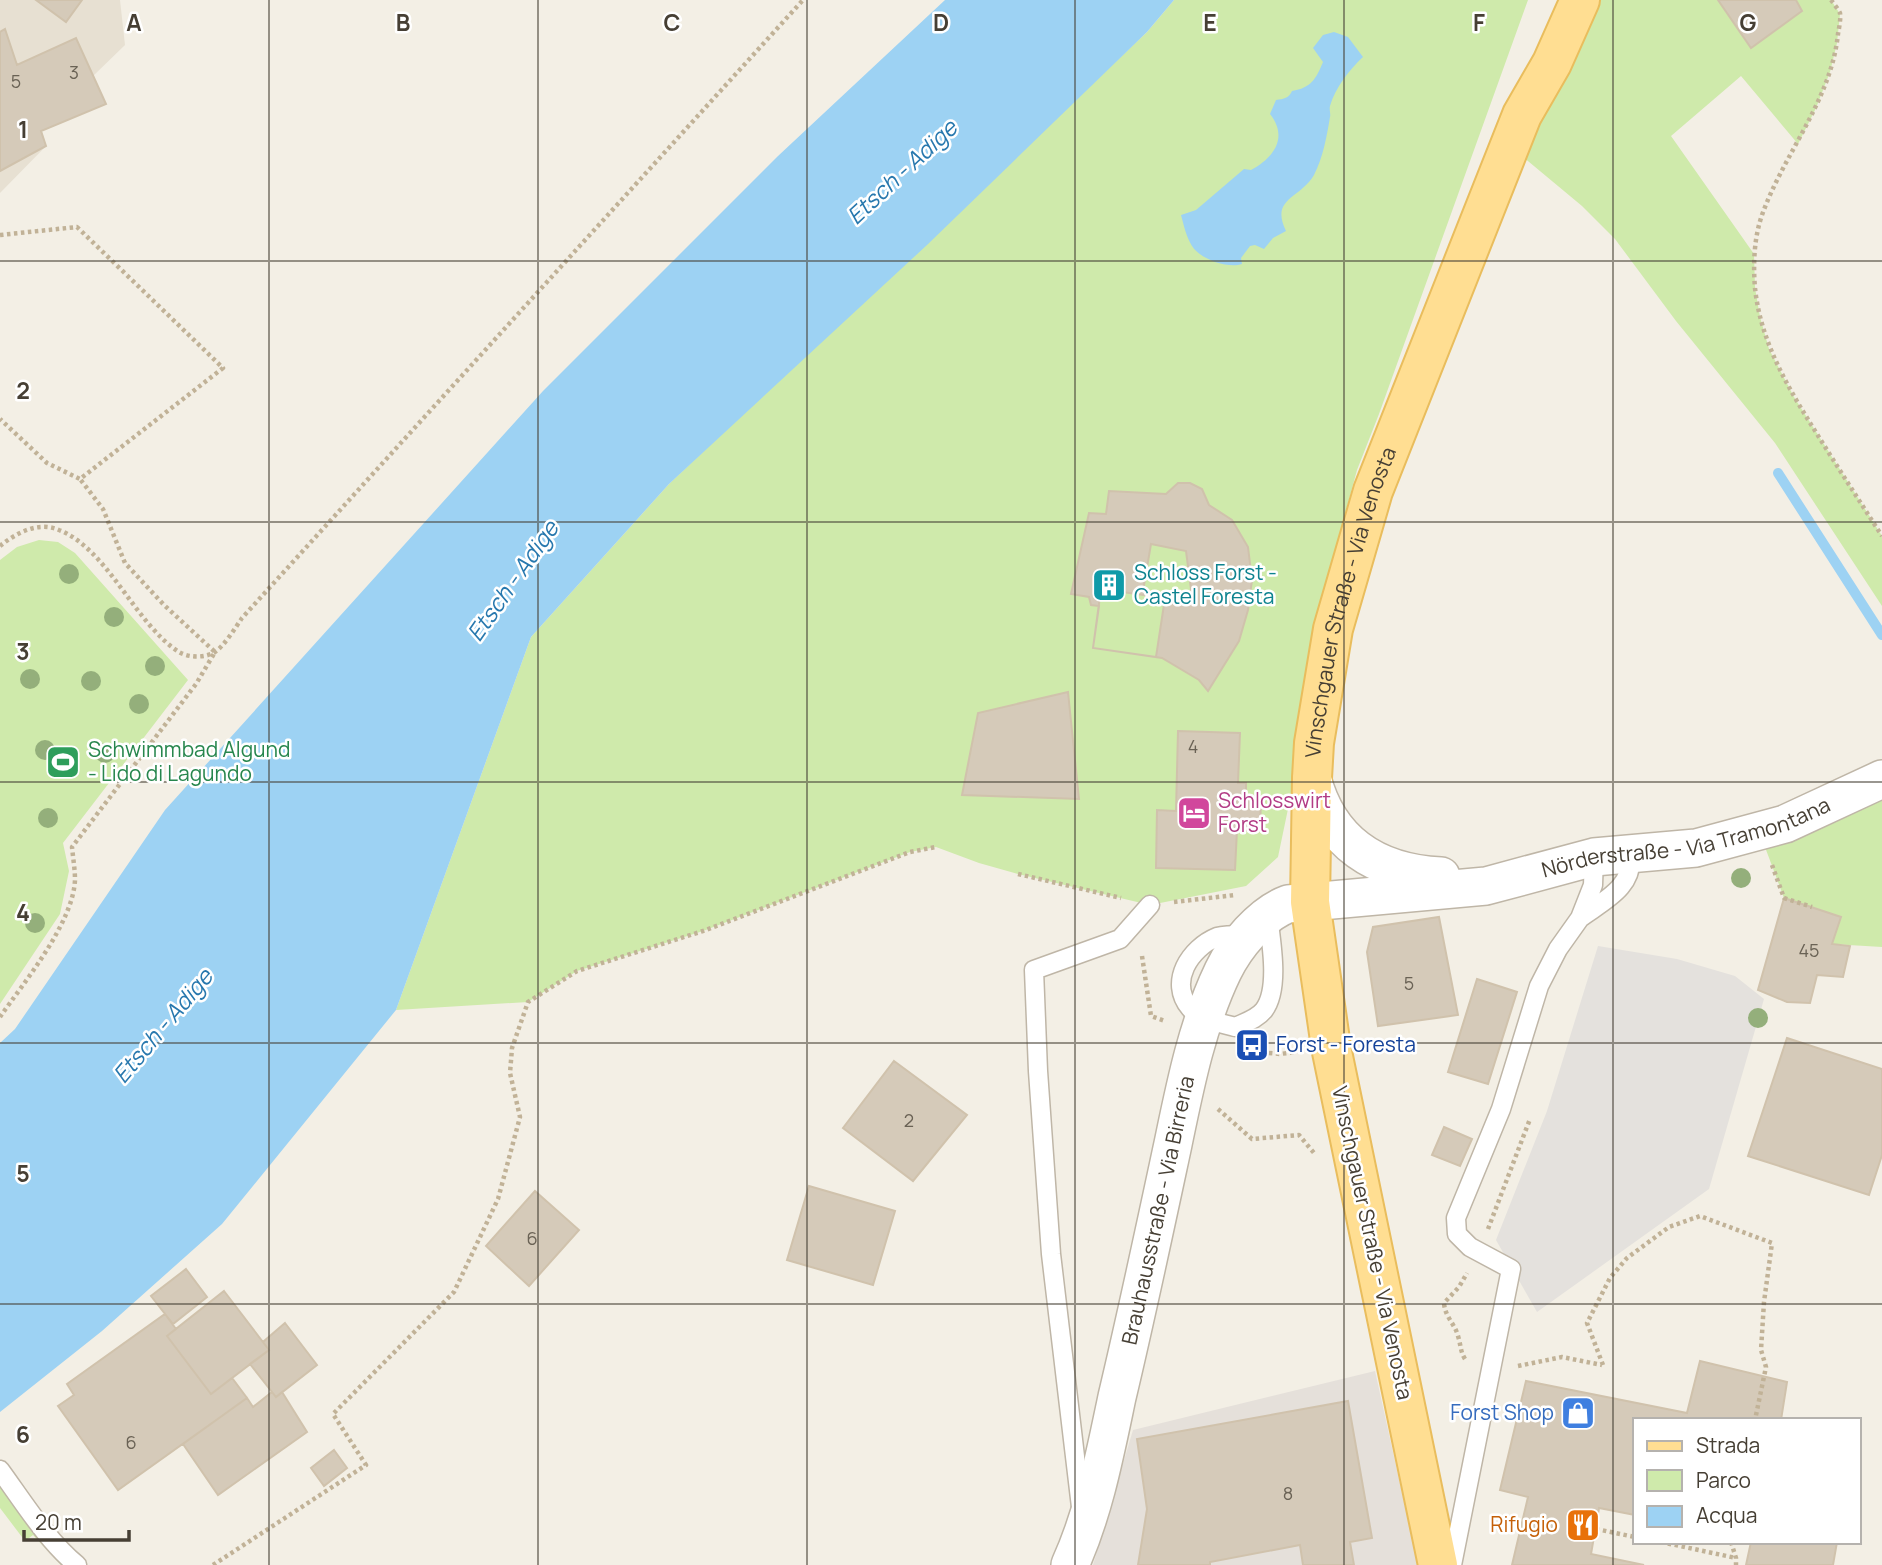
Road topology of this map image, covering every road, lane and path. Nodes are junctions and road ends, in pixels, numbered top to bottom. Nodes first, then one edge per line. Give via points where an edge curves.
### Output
1 (803, 0) edge
2 (1553, 0) edge
3 (1580, 0) edge
4 (1831, 0) edge
5 (1522, 115) junction
6 (0, 236) edge
7 (0, 419) edge
8 (80, 479) junction
9 (1882, 536) edge
10 (0, 546) edge
11 (215, 652) junction
12 (1312, 778) junction
13 (1882, 779) edge
14 (936, 847) dead end
15 (1630, 854) junction
16 (1594, 857) junction
17 (1771, 863) dead end
18 (1486, 886) junction
19 (1310, 901) junction
20 (1150, 905) joint
21 (1812, 907) dead end
22 (1580, 918) junction
23 (1258, 925) junction
24 (1151, 1016) dead end
25 (0, 1017) edge
26 (1205, 1017) junction
27 (1192, 1063) junction
28 (1530, 1119) dead end
29 (1320, 1160) dead end
30 (1487, 1231) dead end
31 (1469, 1269) dead end
32 (1459, 1287) dead end
33 (1603, 1365) dead end
34 (1755, 1418) edge
35 (0, 1470) edge
36 (1596, 1528) dead end
37 (1633, 1537) edge
38 (1670, 1544) edge
39 (1732, 1544) edge
40 (1077, 1550) edge
41 (1737, 1558) junction
42 (77, 1565) edge
43 (213, 1565) edge
44 (1438, 1565) edge
45 (1452, 1565) edge
46 (1736, 1565) edge

1 - 11 path
2 - 5 main road, Vinschgauer Straße - Via Venosta via 1535,49
3 - 5 main road, Vinschgauer Straße - Via Venosta
4 - 9 path via 1840,15 1832,62 1816,108 1762,216 1754,254 1755,288 1769,349
5 - 12 main road, Vinschgauer Straße - Via Venosta via 1373,491 1333,629
6 - 8 path via 77,227 223,368
7 - 8 path via 47,463
8 - 11 path via 103,509 125,563
10 - 11 path via 31,528 56,528 75,538 180,652 196,657
11 - 25 path via 196,684 72,847 75,881 65,917
12 - 18 street, Nörderstraße - Via Tramontana via 1318,802 1329,819 1368,859 1396,870 1467,878
12 - 19 main road, Vinschgauer Straße - Via Venosta
13 - 15 street, Nörderstraße - Via Tramontana via 1785,824 1696,848
14 - 43 path via 910,852 703,931 577,971 528,1002 512,1048 510,1073 520,1117 499,1199 454,1292 333,1414 366,1465
15 - 16 street, Nörderstraße - Via Tramontana
15 - 22 lane via 1628,879
16 - 18 street, Nörderstraße - Via Tramontana
16 - 22 lane via 1594,885
17 - 21 path via 1784,898
18 - 19 street, Nörderstraße - Via Tramontana
19 - 23 street via 1276,909
19 - 44 main road, Vinschgauer Straße - Via Venosta via 1331,1047
20 - 24 path via 1141,948
20 - 40 lane via 1120,939 1034,970 1051,1254
22 - 45 lane via 1539,986 1501,1108 1456,1218 1457,1234 1470,1247 1511,1269
23 - 26 street, Brauhausstraße - Via Birreria via 1224,969
23 - 26 lane via 1272,947 1273,987 1265,1009 1236,1027
26 - 27 street, Brauhausstraße - Via Birreria
27 - 29 path via 1202,1090 1252,1139 1299,1135
27 - 40 street, Brauhausstraße - Via Birreria via 1130,1342
28 - 30 path
31 - 32 path
33 - 34 path via 1587,1323 1610,1278 1627,1258 1669,1227 1700,1216 1772,1243 1761,1350 1766,1367
35 - 42 lane
36 - 37 path
38 - 41 path
39 - 41 path
41 - 46 path

